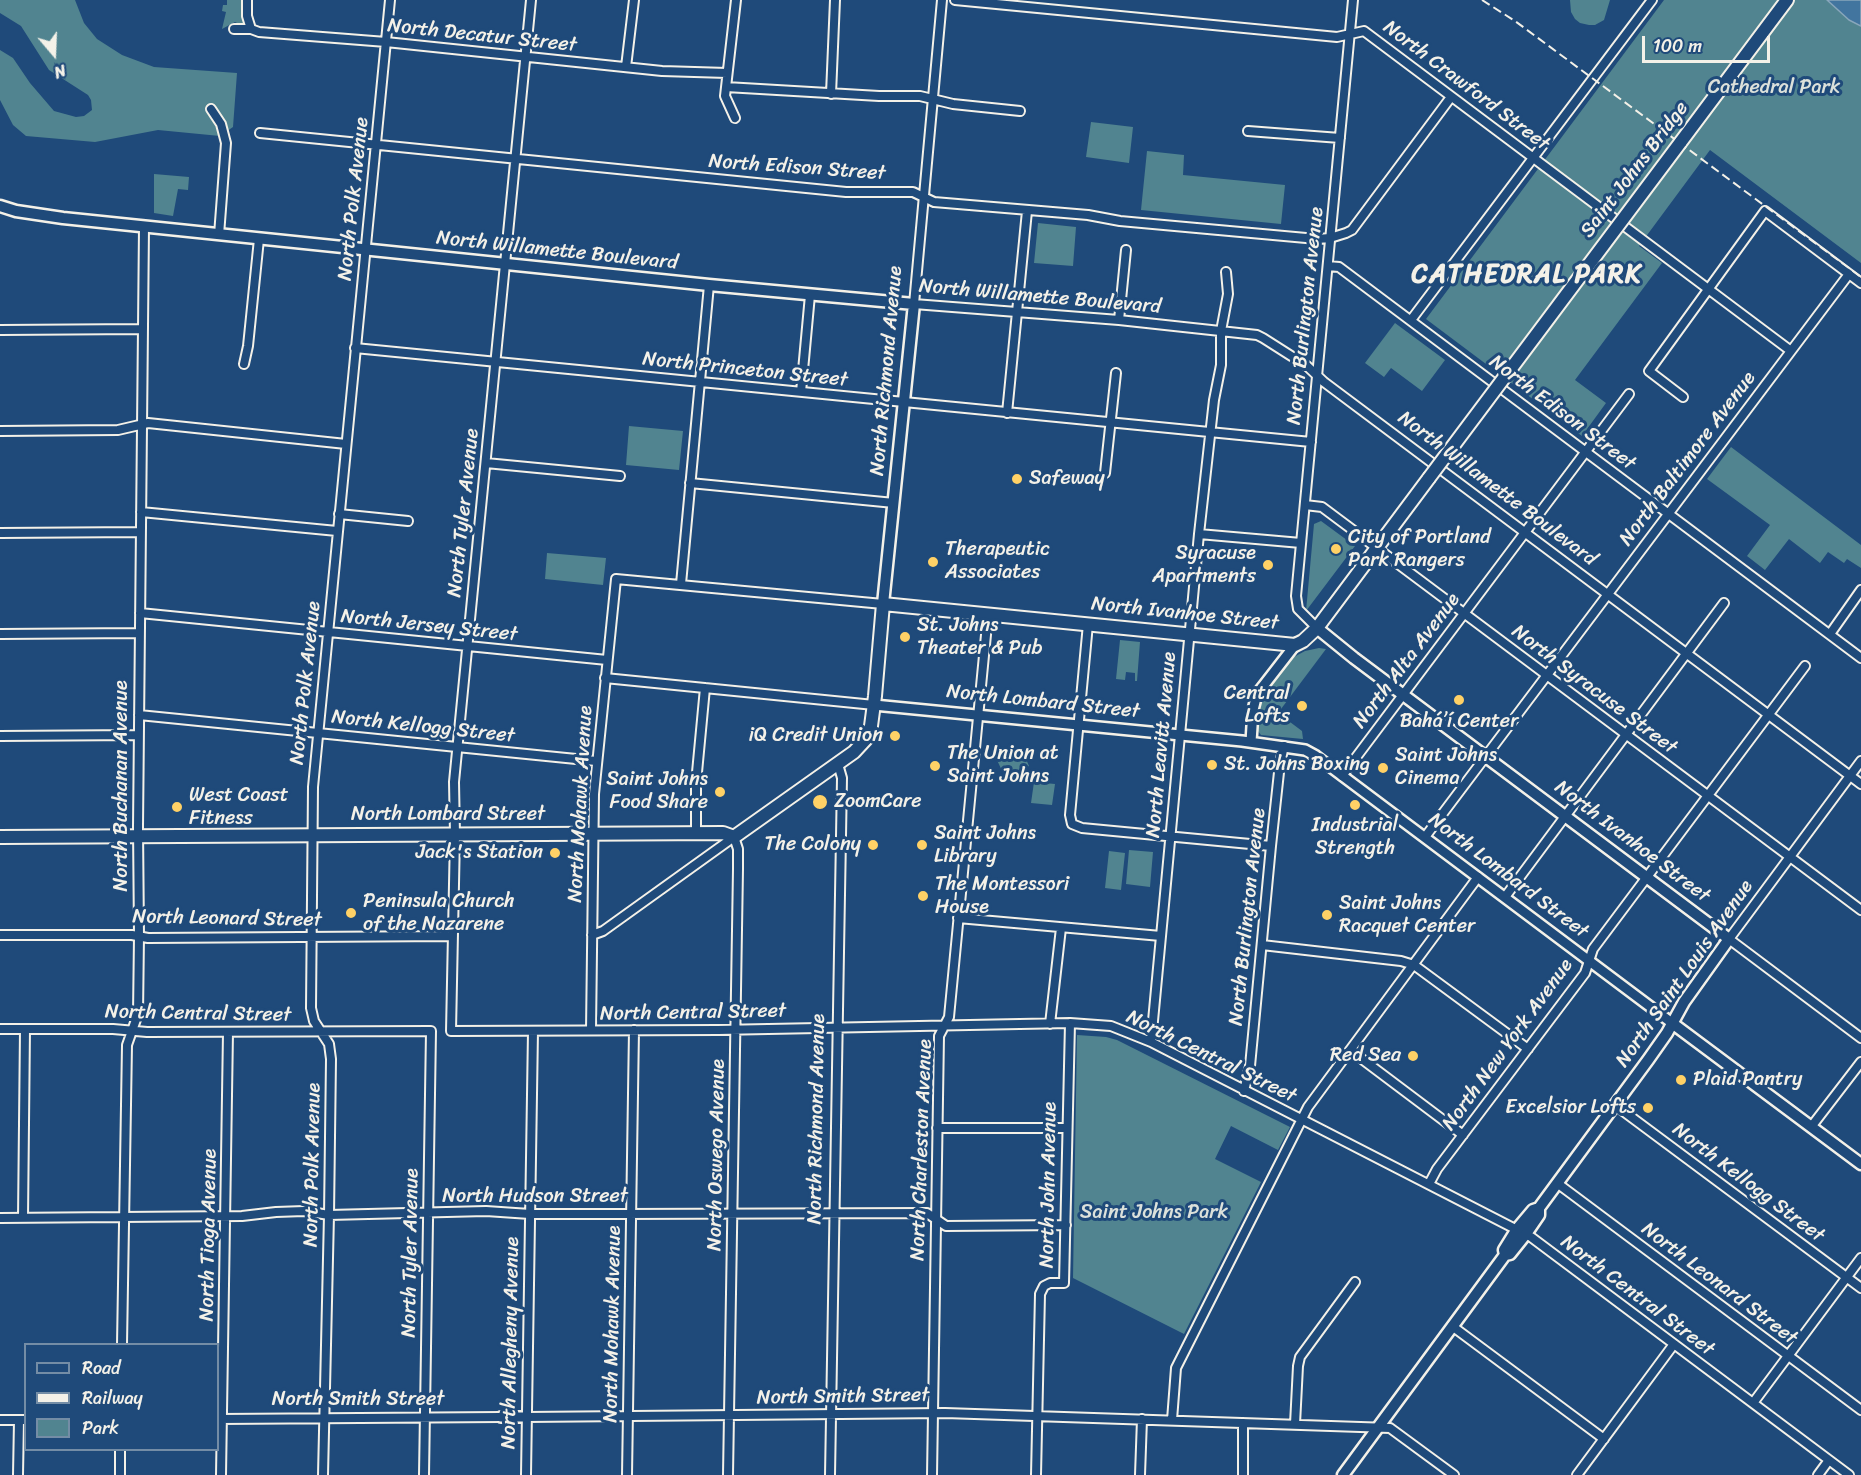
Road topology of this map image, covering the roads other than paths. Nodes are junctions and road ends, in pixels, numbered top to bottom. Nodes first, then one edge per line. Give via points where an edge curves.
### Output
1 (247, 0) edge
2 (390, 0) edge
3 (531, 0) edge
4 (634, 0) edge
5 (736, 0) edge
6 (835, 0) edge
7 (942, 0) edge
8 (955, 0) edge
9 (1353, 0) edge
10 (1652, 0) edge
11 (1787, 0) edge
12 (234, 29) dead end
13 (251, 29) junction
14 (1350, 34) junction
15 (386, 42) junction
16 (525, 57) junction
17 (626, 68) junction
18 (727, 73) junction
19 (726, 87) junction
20 (831, 94) junction
21 (1451, 97) junction
22 (933, 99) junction
23 (211, 109) dead end
24 (1020, 111) dead end
25 (735, 118) dead end
26 (1248, 131) dead end
27 (260, 133) dead end
28 (1340, 138) junction
29 (376, 145) junction
30 (1533, 157) junction
31 (515, 159) junction
32 (923, 197) junction
33 (0, 206) edge
34 (1027, 211) junction
35 (144, 227) junction
36 (219, 235) junction
37 (1330, 238) junction
38 (259, 239) junction
39 (366, 250) junction
40 (1126, 250) dead end
41 (505, 264) junction
42 (1328, 266) junction
43 (1226, 272) dead end
44 (1849, 274) junction
45 (1861, 283) edge
46 (709, 285) junction
47 (1709, 290) junction
48 (810, 295) junction
49 (914, 304) junction
50 (1017, 312) junction
51 (1119, 320) junction
52 (1411, 320) junction
53 (142, 329) junction
54 (0, 330) edge
55 (1221, 331) junction
56 (355, 348) junction
57 (1791, 351) junction
58 (495, 362) junction
59 (243, 364) dead end
60 (1116, 373) dead end
61 (1317, 377) junction
62 (700, 382) junction
63 (801, 392) junction
64 (1629, 394) dead end
65 (1683, 397) dead end
66 (904, 402) junction
67 (1007, 413) junction
68 (1109, 423) junction
69 (141, 425) junction
70 (0, 431) edge
71 (1210, 432) junction
72 (1311, 442) junction
73 (345, 444) junction
74 (1585, 452) junction
75 (486, 463) junction
76 (1105, 473) dead end
77 (620, 476) dead end
78 (690, 483) junction
79 (894, 503) junction
80 (1305, 505) junction
81 (141, 512) junction
82 (1668, 513) junction
83 (339, 514) junction
84 (408, 521) dead end
85 (337, 531) junction
86 (0, 532) edge
87 (140, 532) junction
88 (1525, 532) junction
89 (1199, 534) junction
90 (1301, 543) junction
91 (1376, 548) junction
92 (616, 579) joint
93 (681, 584) junction
94 (1861, 590) edge
95 (1607, 594) junction
96 (1724, 603) dead end
97 (883, 604) junction
98 (140, 614) junction
99 (988, 614) junction
100 (1464, 614) junction
101 (1088, 624) junction
102 (1317, 628) junction
103 (327, 632) junction
104 (139, 633) junction
105 (0, 634) edge
106 (1189, 634) junction
107 (1830, 634) junction
108 (1295, 645) junction
109 (468, 646) junction
110 (1687, 654) junction
111 (1861, 658) edge
112 (607, 660) junction
113 (1805, 666) dead end
114 (1546, 674) junction
115 (605, 678) junction
116 (705, 688) junction
117 (1403, 695) junction
118 (874, 705) junction
119 (139, 715) junction
120 (1768, 715) junction
121 (978, 716) junction
122 (1079, 726) junction
123 (318, 734) junction
124 (138, 735) junction
125 (1179, 735) junction
126 (1626, 735) junction
127 (0, 736) edge
128 (1251, 742) junction
129 (1284, 746) junction
130 (458, 747) junction
131 (1485, 755) junction
132 (596, 761) junction
133 (1861, 761) edge
134 (838, 764) junction
135 (1342, 776) junction
136 (1850, 776) junction
137 (1861, 784) edge
138 (1708, 796) junction
139 (1565, 816) junction
140 (594, 834) junction
141 (696, 834) junction
142 (314, 835) junction
143 (455, 835) junction
144 (138, 836) junction
145 (0, 837) edge
146 (734, 837) junction
147 (1170, 837) junction
148 (1425, 837) junction
149 (1271, 846) junction
150 (1789, 857) junction
151 (1647, 876) junction
152 (1478, 878) junction
153 (1505, 897) junction
154 (1861, 910) edge
155 (958, 918) junction
156 (1061, 928) junction
157 (0, 935) edge
158 (592, 935) junction
159 (139, 936) junction
160 (453, 936) junction
161 (1161, 936) junction
162 (312, 937) junction
163 (1729, 939) junction
164 (1262, 945) junction
165 (1589, 960) junction
166 (1414, 965) junction
167 (1070, 1023) junction
168 (1672, 1023) junction
169 (1050, 1024) junction
170 (944, 1026) junction
171 (837, 1028) junction
172 (0, 1029) edge
173 (25, 1029) junction
174 (591, 1030) junction
175 (634, 1030) junction
176 (736, 1030) junction
177 (132, 1031) junction
178 (431, 1031) joint
179 (451, 1031) joint
180 (533, 1031) junction
181 (228, 1032) junction
182 (322, 1032) junction
183 (1861, 1038) edge
184 (1151, 1042) junction
185 (1527, 1049) junction
186 (1350, 1050) junction
187 (1861, 1062) edge
188 (1244, 1091) junction
189 (1615, 1105) junction
190 (1302, 1120) junction
191 (1811, 1127) junction
192 (937, 1128) junction
193 (1067, 1128) junction
194 (1463, 1135) junction
195 (1861, 1164) edge
196 (1557, 1183) junction
197 (1430, 1184) junction
198 (733, 1213) junction
199 (836, 1213) junction
200 (428, 1214) junction
201 (530, 1214) junction
202 (631, 1214) junction
203 (329, 1215) junction
204 (225, 1216) junction
205 (124, 1217) junction
206 (0, 1218) edge
207 (23, 1218) junction
208 (936, 1218) junction
209 (1066, 1225) junction
210 (1522, 1232) junction
211 (1861, 1258) edge
212 (1846, 1277) junction
213 (1355, 1282) dead end
214 (1861, 1288) edge
215 (1452, 1326) junction
216 (122, 1343) edge
217 (1674, 1344) junction
218 (1788, 1356) junction
219 (1753, 1403) junction
220 (1861, 1410) edge
221 (932, 1414) junction
222 (831, 1415) junction
223 (729, 1416) junction
224 (1038, 1416) junction
225 (501, 1417) joint
226 (527, 1417) junction
227 (628, 1417) junction
228 (324, 1418) junction
229 (425, 1418) junction
230 (220, 1419) edge
231 (1142, 1419) junction
232 (0, 1420) edge
233 (22, 1420) edge
234 (1172, 1420) junction
235 (1243, 1423) junction
236 (1295, 1424) junction
237 (1378, 1427) junction
238 (1604, 1439) junction
239 (120, 1451) edge
240 (1829, 1460) junction
241 (18, 1475) edge
242 (120, 1475) edge
243 (221, 1475) edge
244 (323, 1475) edge
245 (424, 1475) edge
246 (526, 1475) edge
247 (627, 1475) edge
248 (728, 1475) edge
249 (830, 1475) edge
250 (932, 1475) edge
251 (1036, 1475) edge
252 (1140, 1475) edge
253 (1243, 1475) edge
254 (1344, 1475) edge
255 (1454, 1475) edge
256 (1578, 1475) edge
257 (1818, 1475) edge
258 (1850, 1475) edge

1 - 13 street
2 - 15 street, North Polk Avenue
3 - 16 street, North Tyler Avenue
4 - 17 street
5 - 18 street
6 - 20 street
7 - 22 street, North Richmond Avenue
8 - 14 street, North Crawford Street via 1337,37
9 - 14 street, North Burlington Avenue
10 - 30 street
11 - 91 main road, Saint Johns Bridge, bridge
12 - 13 street, North Decatur Street
13 - 15 street, North Decatur Street
14 - 21 street, North Crawford Street via 1364,31
14 - 28 street, North Burlington Avenue
15 - 16 street, North Decatur Street
15 - 29 street, North Polk Avenue
16 - 17 street, North Decatur Street
16 - 31 street, North Tyler Avenue
17 - 18 street, North Decatur Street
18 - 19 street
19 - 20 street
19 - 25 street via 725,96
20 - 22 street
21 - 30 street, North Crawford Street
21 - 37 street via 1352,230
22 - 24 street
22 - 32 street, North Richmond Avenue
23 - 36 street via 221,124 226,143
26 - 28 street
27 - 29 street, North Edison Street
28 - 37 street, North Burlington Avenue
29 - 31 street, North Edison Street
29 - 39 street, North Polk Avenue
30 - 47 street, North Crawford Street
30 - 52 street
31 - 32 street, North Edison Street via 846,192 913,192
31 - 41 street, North Tyler Avenue
32 - 34 street, North Edison Street via 934,202
32 - 49 street, North Richmond Avenue
33 - 35 main road, North Willamette Boulevard via 53,217
34 - 37 street, North Edison Street
34 - 50 street
35 - 36 main road, North Willamette Boulevard
35 - 53 street, North Buchanan Avenue
36 - 38 main road, North Willamette Boulevard
37 - 42 street, North Burlington Avenue
38 - 39 main road, North Willamette Boulevard
38 - 59 street
39 - 41 main road, North Willamette Boulevard
39 - 56 street, North Polk Avenue
40 - 51 street
41 - 46 main road, North Willamette Boulevard
41 - 58 street, North Tyler Avenue
42 - 52 street, North Edison Street via 1339,267
42 - 61 street, North Burlington Avenue
43 - 55 street, North Leavitt Avenue via 1228,294
44 - 45 street
44 - 47 street via 1765,211
44 - 57 street, North Baltimore Avenue
46 - 48 main road, North Willamette Boulevard
46 - 62 street
47 - 57 street, North Crawford Street
47 - 65 street via 1649,371
48 - 49 main road, North Willamette Boulevard
48 - 63 street
49 - 50 street, North Willamette Boulevard
49 - 66 main road, North Richmond Avenue
50 - 51 street, North Willamette Boulevard
50 - 67 street
51 - 55 street, North Willamette Boulevard
52 - 74 street, North Edison Street
53 - 54 street
53 - 69 street, North Buchanan Avenue
55 - 61 street, North Willamette Boulevard via 1261,336
55 - 71 street, North Leavitt Avenue via 1221,365
56 - 58 street, North Princeton Street
56 - 73 street, North Polk Avenue
57 - 82 street, North Baltimore Avenue
58 - 62 street, North Princeton Street
58 - 75 street, North Tyler Avenue
60 - 68 street
61 - 72 street, North Burlington Avenue
61 - 88 street, North Willamette Boulevard
62 - 63 street, North Princeton Street
62 - 78 street
63 - 66 street, North Princeton Street
64 - 74 street, North Alta Avenue
66 - 67 street, North Princeton Street
66 - 79 main road, North Richmond Avenue
67 - 68 street, North Princeton Street
68 - 71 street, North Princeton Street
68 - 76 street
69 - 70 street via 118,430
69 - 73 street
69 - 81 street, North Buchanan Avenue
71 - 72 street, North Princeton Street
71 - 89 street, North Leavitt Avenue
72 - 80 street, North Burlington Avenue
73 - 83 street, North Polk Avenue
74 - 82 street, North Edison Street
74 - 88 street, North Alta Avenue
75 - 77 street
75 - 109 street, North Tyler Avenue
78 - 79 street
78 - 93 street
79 - 97 main road, North Richmond Avenue
80 - 90 street, North Burlington Avenue
80 - 91 street, North Syracuse Street via 1322,507
81 - 85 street
81 - 87 street, North Buchanan Avenue
82 - 95 street, North Baltimore Avenue
82 - 107 street, North Edison Street
83 - 84 street
83 - 85 street, North Polk Avenue
85 - 103 street, North Polk Avenue
86 - 87 street
87 - 98 street, North Buchanan Avenue
88 - 95 street, North Willamette Boulevard
88 - 100 street, North Alta Avenue
89 - 90 street
89 - 106 street, North Leavitt Avenue
90 - 102 street, North Burlington Avenue via 1296,603 1302,615
91 - 100 street, North Syracuse Street
91 - 102 main road, Saint Johns Bridge
92 - 93 street, North Ivanhoe Street
92 - 112 street, North Mohawk Avenue
93 - 97 street, North Ivanhoe Street
94 - 107 street
95 - 110 street, North Willamette Boulevard
95 - 114 street, North Baltimore Avenue
96 - 110 street
97 - 99 main road, North Ivanhoe Street
97 - 118 main road, North Richmond Avenue
98 - 103 street, North Jersey Street
98 - 104 street, North Buchanan Avenue
99 - 101 main road, North Ivanhoe Street
99 - 121 street, North Charleston Avenue
100 - 114 street, North Syracuse Street
100 - 117 street, North Alta Avenue
101 - 106 main road, North Ivanhoe Street
101 - 122 street
102 - 108 main road, North Ivanhoe Street
102 - 117 main road, North Ivanhoe Street
103 - 109 street, North Jersey Street
103 - 123 street, North Polk Avenue
104 - 105 street
104 - 119 street, North Buchanan Avenue
106 - 108 main road, North Ivanhoe Street
106 - 125 street, North Leavitt Avenue
107 - 111 street, North Edison Street
108 - 128 street via 1257,694
109 - 112 street, North Jersey Street
109 - 130 street, North Tyler Avenue
110 - 120 street, North Willamette Boulevard
110 - 126 street
112 - 115 street, North Mohawk Avenue
113 - 120 street, North New York Avenue
114 - 126 street, North Syracuse Street
114 - 131 street, North Baltimore Avenue
115 - 116 street
115 - 132 street, North Mohawk Avenue
116 - 118 street
116 - 141 street via 696,783
117 - 131 main road, North Ivanhoe Street
117 - 135 street, North Alta Avenue
118 - 121 street, North Lombard Street
118 - 134 main road, North Richmond Avenue via 864,743
119 - 123 street, North Kellogg Street
119 - 124 street, North Buchanan Avenue
120 - 136 street, North Willamette Boulevard
120 - 138 street, North New York Avenue
121 - 122 street, North Lombard Street
121 - 155 street, North Charleston Avenue
122 - 125 street, North Lombard Street
122 - 147 street via 1072,824
123 - 130 street, North Kellogg Street
123 - 142 street, North Polk Avenue
124 - 127 street
124 - 144 street, North Buchanan Avenue
125 - 128 street, North Lombard Street
125 - 147 street, North Leavitt Avenue
126 - 138 street, North Syracuse Street
126 - 139 street
128 - 129 street, North Lombard Street
129 - 135 street, North Lombard Street via 1310,752
129 - 149 street, North Burlington Avenue
130 - 132 street, North Kellogg Street
130 - 143 street, North Tyler Avenue
131 - 139 main road, North Ivanhoe Street
131 - 148 street, North Baltimore Avenue
132 - 140 street, North Mohawk Avenue
133 - 136 street, North Saint Louis Avenue
134 - 146 main road
134 - 171 street, North Richmond Avenue via 842,778
135 - 148 street, North Lombard Street
136 - 137 street, North Willamette Boulevard
136 - 150 street, North Saint Louis Avenue
138 - 150 street, North Syracuse Street
138 - 151 street, North New York Avenue
139 - 151 main road, North Ivanhoe Street
139 - 153 street
140 - 141 main road, North Lombard Street
140 - 143 main road, North Lombard Street
140 - 158 street, North Mohawk Avenue
141 - 146 main road, North Lombard Street via 723,833
142 - 143 main road, North Lombard Street
142 - 144 main road, North Lombard Street
142 - 162 street, North Polk Avenue
143 - 160 street, North Tyler Avenue
144 - 145 main road, North Lombard Street
144 - 159 street, North Buchanan Avenue
146 - 158 street
146 - 176 street, North Oswego Avenue via 738,849
147 - 149 street
147 - 161 street, North Leavitt Avenue
148 - 152 street, North Lombard Street
149 - 164 street, North Burlington Avenue
150 - 154 street, North Syracuse Street
150 - 163 street, North Saint Louis Avenue
151 - 163 main road, North Ivanhoe Street
151 - 165 street, North New York Avenue
152 - 153 street, North Lombard Street
152 - 166 street
153 - 165 street, North Lombard Street
155 - 156 street
155 - 170 street, North Charleston Avenue via 949,1017
156 - 161 street
156 - 169 street
157 - 159 street, North Leonard Street
158 - 174 street, North Mohawk Avenue
159 - 162 street, North Leonard Street
159 - 177 street, North Buchanan Avenue via 138,1014
160 - 162 street, North Leonard Street
160 - 179 street, North Tyler Avenue
161 - 184 street, North Leavitt Avenue
162 - 182 street, North Polk Avenue via 311,1008
163 - 168 main road, North Saint Louis Avenue
163 - 183 street, North Ivanhoe Street
164 - 166 street
164 - 188 street, North Burlington Avenue
165 - 168 street, North Lombard Street
165 - 185 street, North New York Avenue via 1585,973
166 - 185 street
166 - 186 street
167 - 169 street, North Central Street
167 - 184 street, North Central Street via 1111,1026
167 - 193 street, North John Avenue
168 - 189 main road, North Saint Louis Avenue
168 - 191 main road, North Lombard Street
169 - 170 street, North Central Street
170 - 171 street, North Central Street
170 - 192 street, North Charleston Avenue via 939,1036
171 - 176 street, North Central Street
171 - 199 street, North Richmond Avenue
172 - 173 street, North Central Street
173 - 177 street, North Central Street
173 - 207 street
174 - 175 street, North Central Street
174 - 180 street, North Central Street
175 - 176 street, North Central Street
175 - 202 street, North Mohawk Avenue
176 - 198 street, North Oswego Avenue
177 - 181 street, North Central Street
177 - 205 street, North Buchanan Avenue via 127,1045
178 - 182 street, North Central Street
178 - 200 street, North Tyler Avenue
179 - 180 street, North Central Street
180 - 201 street, North Allegheny Avenue
181 - 182 street, North Central Street
181 - 204 street, North Tioga Avenue
182 - 203 street, North Polk Avenue via 331,1059
184 - 188 street, North Central Street
185 - 194 street, North New York Avenue
186 - 190 street
186 - 194 street
187 - 191 street
188 - 190 street, North Central Street
189 - 196 main road, North Saint Louis Avenue
189 - 212 street, North Kellogg Street
190 - 197 street, North Central Street
190 - 234 street via 1176,1368
191 - 195 main road, North Lombard Street
192 - 193 street
192 - 208 street, North Charleston Avenue
193 - 209 street, North John Avenue
194 - 197 street, North New York Avenue
196 - 210 main road, North Saint Louis Avenue via 1539,1208 1539,1215
196 - 218 street, North Leonard Street
197 - 210 street, North Central Street
198 - 199 street, North Hudson Street
198 - 202 street, North Hudson Street
198 - 223 street, North Oswego Avenue
199 - 208 street, North Hudson Street via 927,1213
199 - 222 street, North Richmond Avenue
200 - 201 street, North Hudson Street
200 - 203 street, North Hudson Street
200 - 229 street, North Tyler Avenue
201 - 202 street, North Hudson Street
201 - 226 street, North Allegheny Avenue
202 - 227 street, North Mohawk Avenue
203 - 204 street, North Hudson Street via 304,1211
203 - 228 street, North Polk Avenue
204 - 205 street, North Hudson Street
204 - 230 street, North Tioga Avenue
205 - 207 street, North Hudson Street
205 - 216 street, North Buchanan Avenue
206 - 207 street, North Hudson Street
208 - 209 street, North Hudson Street via 946,1226
208 - 221 street, North Charleston Avenue
209 - 224 street, North John Avenue via 1064,1282 1050,1283 1040,1294
210 - 215 main road, North Saint Louis Avenue via 1510,1254 1505,1255
210 - 217 street, North Central Street
211 - 212 street
212 - 214 street, North Kellogg Street
212 - 218 street
213 - 236 street via 1300,1357
215 - 237 main road, North Saint Louis Avenue
215 - 238 street
217 - 219 street, North Central Street
217 - 238 street
218 - 219 street
218 - 220 street, North Leonard Street
219 - 240 street, North Central Street
221 - 222 street, North Smith Street
221 - 224 street, North Smith Street
221 - 250 street, North Charleston Avenue
222 - 223 street, North Smith Street
222 - 249 street, North Richmond Avenue
223 - 227 street, North Smith Street
223 - 248 street, North Oswego Avenue
224 - 231 street, North Smith Street
224 - 251 street, North John Avenue
225 - 226 street, North Smith Street
225 - 229 street, North Smith Street
226 - 227 street, North Smith Street
226 - 246 street, North Allegheny Avenue
227 - 247 street, North Mohawk Avenue
228 - 229 street, North Smith Street
228 - 230 street, North Smith Street
228 - 244 street, North Polk Avenue
229 - 245 street, North Tyler Avenue
230 - 243 street, North Tioga Avenue
231 - 234 street, North Smith Street
231 - 252 street
232 - 233 street
233 - 241 street
234 - 235 street, North Smith Street
235 - 236 street, North Smith Street
235 - 253 street
236 - 237 street, North Smith Street
237 - 254 main road, North Saint Louis Avenue
237 - 255 street, North Smith Street via 1394,1430
238 - 256 street
239 - 242 street
240 - 257 street
240 - 258 street, North Central Street

